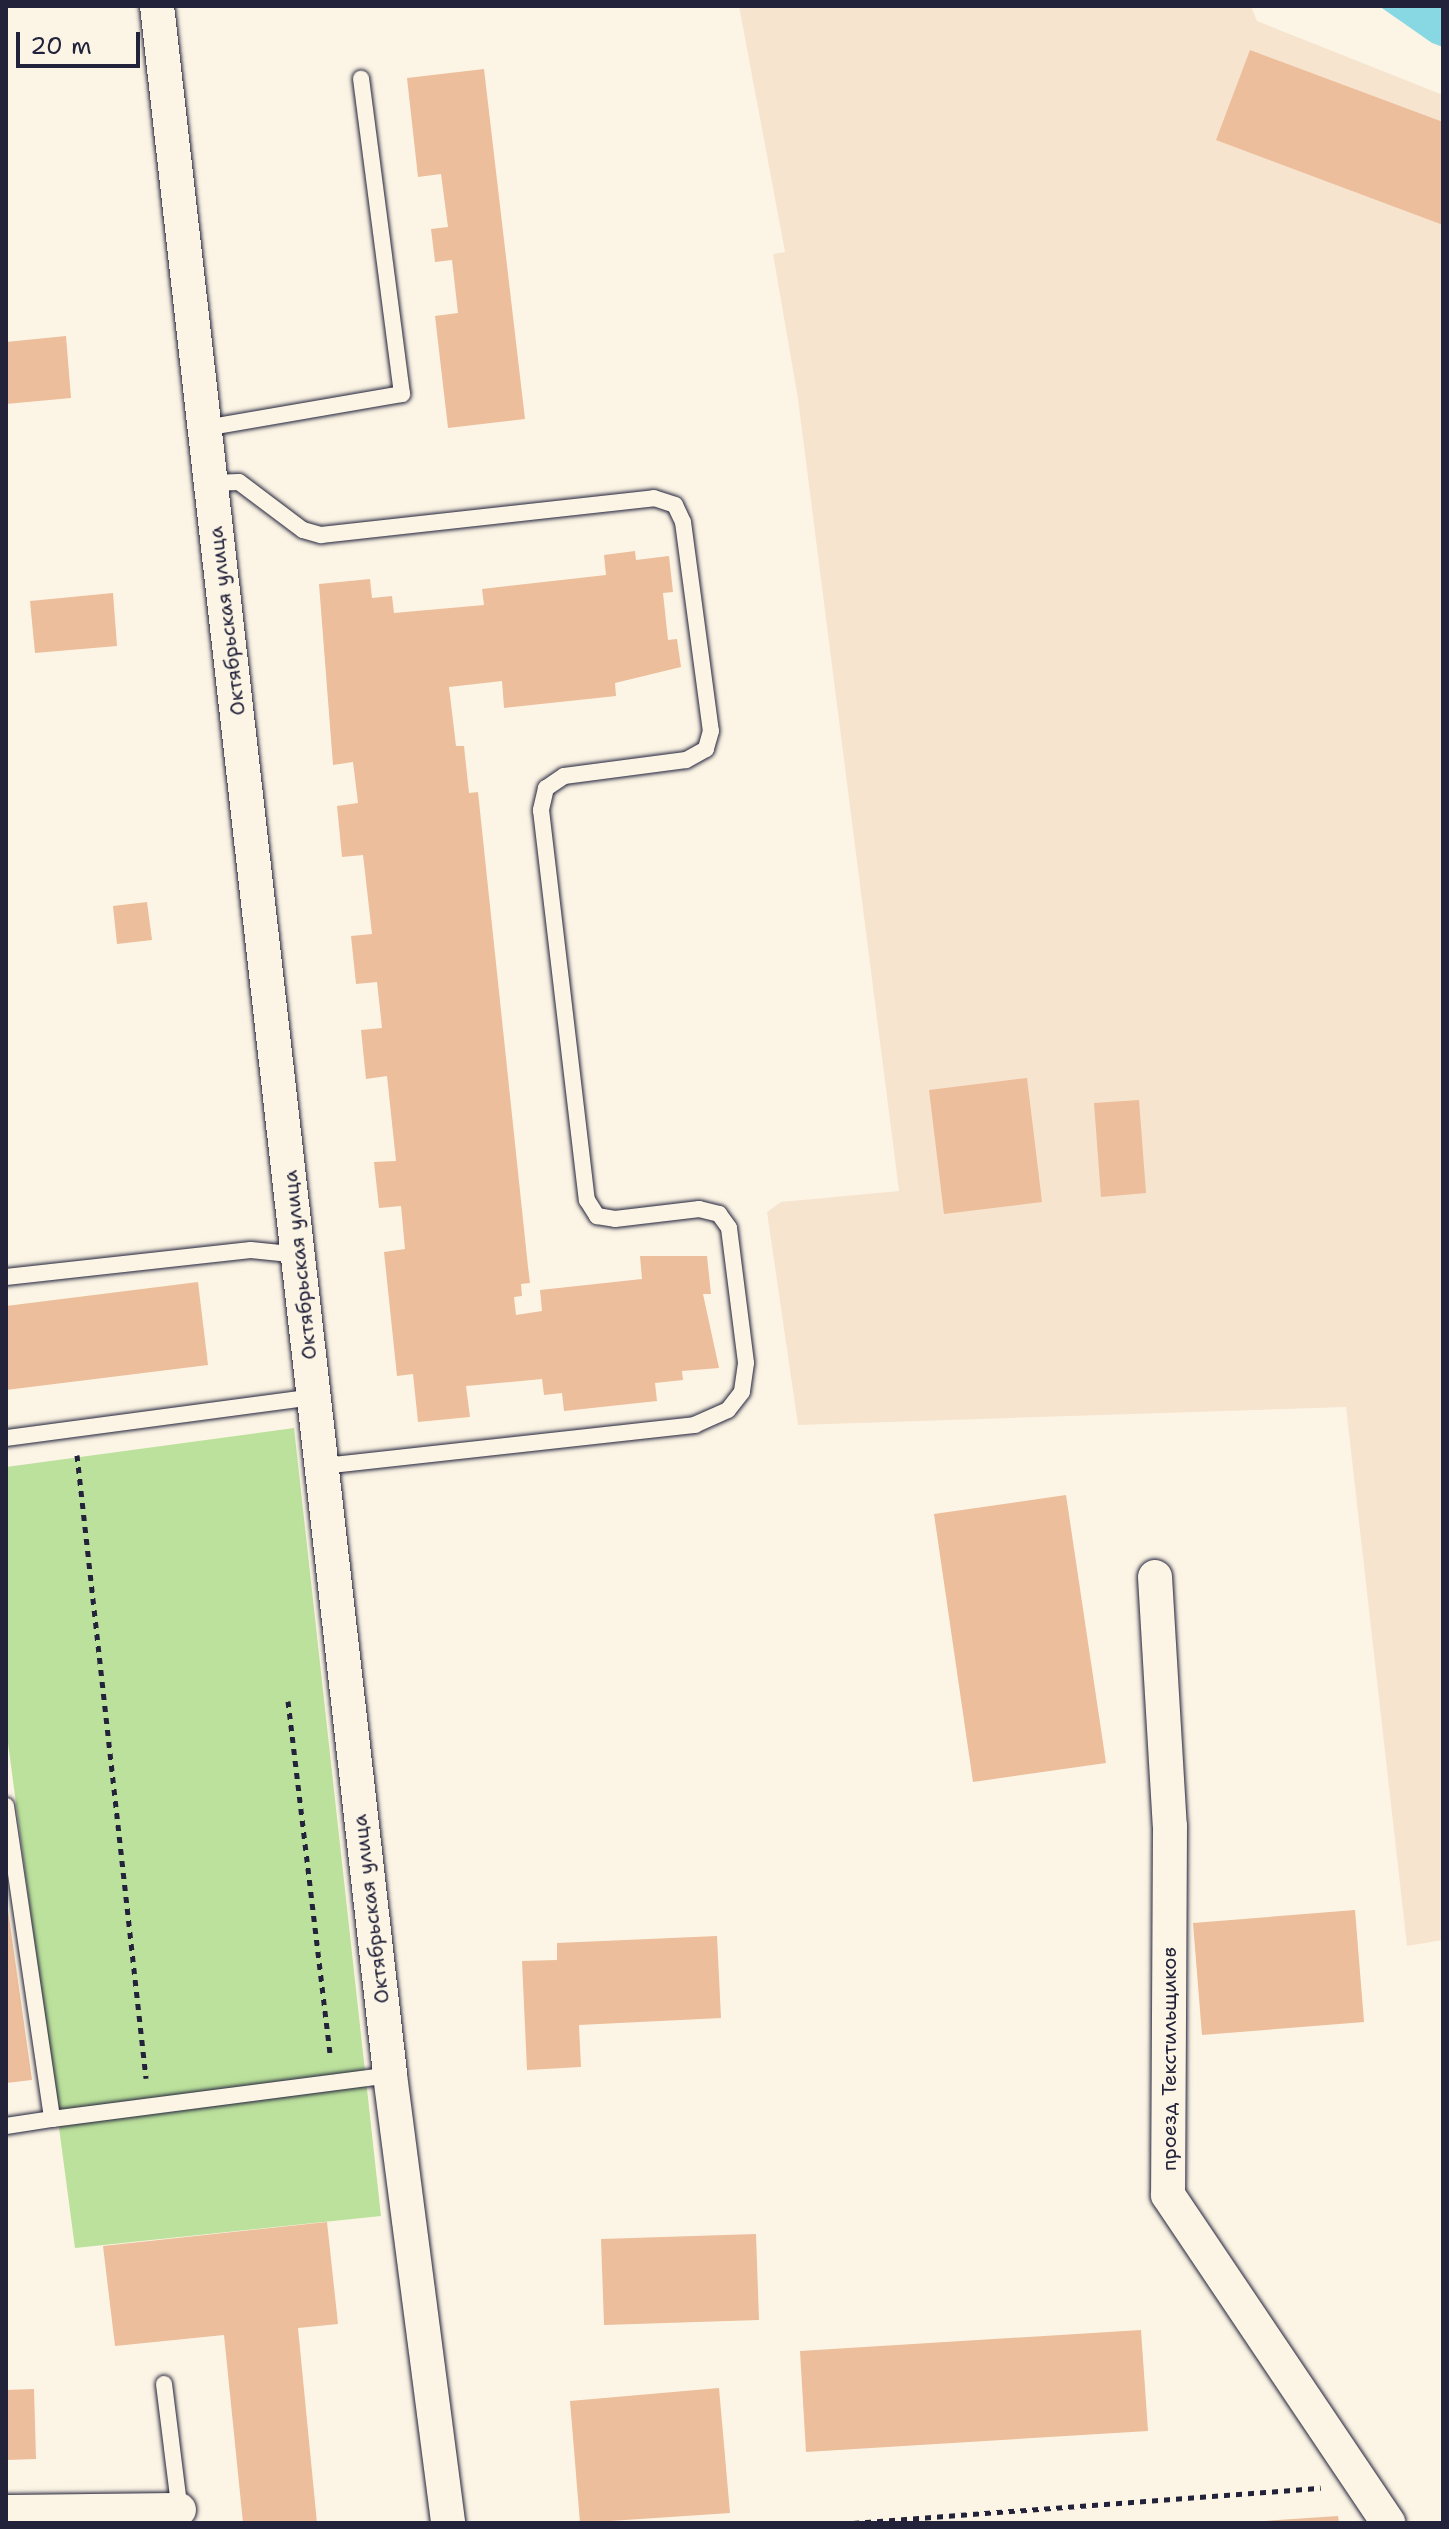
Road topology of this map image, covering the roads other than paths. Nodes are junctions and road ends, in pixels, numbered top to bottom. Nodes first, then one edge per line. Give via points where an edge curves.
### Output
1 (157, 6) edge
2 (361, 79) dead end
3 (205, 428) junction
4 (211, 483) junction
5 (300, 1255) junction
6 (6, 1277) edge
7 (314, 1397) junction
8 (6, 1438) edge
9 (321, 1466) junction
10 (1155, 1577) dead end
11 (6, 1806) edge
12 (390, 2075) junction
13 (52, 2119) junction
14 (6, 2126) edge
15 (164, 2384) dead end
16 (6, 2512) edge
17 (180, 2516) edge
18 (448, 2523) edge
19 (1388, 2523) edge

1 - 3 street, Октябрьская улица
2 - 3 lane via 402,394
3 - 4 street, Октябрьская улица
4 - 5 street, Октябрьская улица
4 - 9 lane via 239,482 303,530 321,535 654,498 675,505 683,522 711,731 706,749 686,760 564,776 546,788 541,810 587,1200 597,1216 615,1219 699,1209 719,1214 731,1243 746,1363 742,1392 728,1410 695,1425
5 - 6 lane via 251,1250
5 - 7 street, Октябрьская улица
7 - 8 lane
7 - 9 street, Октябрьская улица
9 - 12 street, Октябрьская улица
10 - 19 street, проезд Текстильщиков via 1170,1826 1168,2195
11 - 13 lane
12 - 13 lane
12 - 18 street, Октябрьская улица
13 - 14 lane
15 - 17 lane
16 - 17 street

